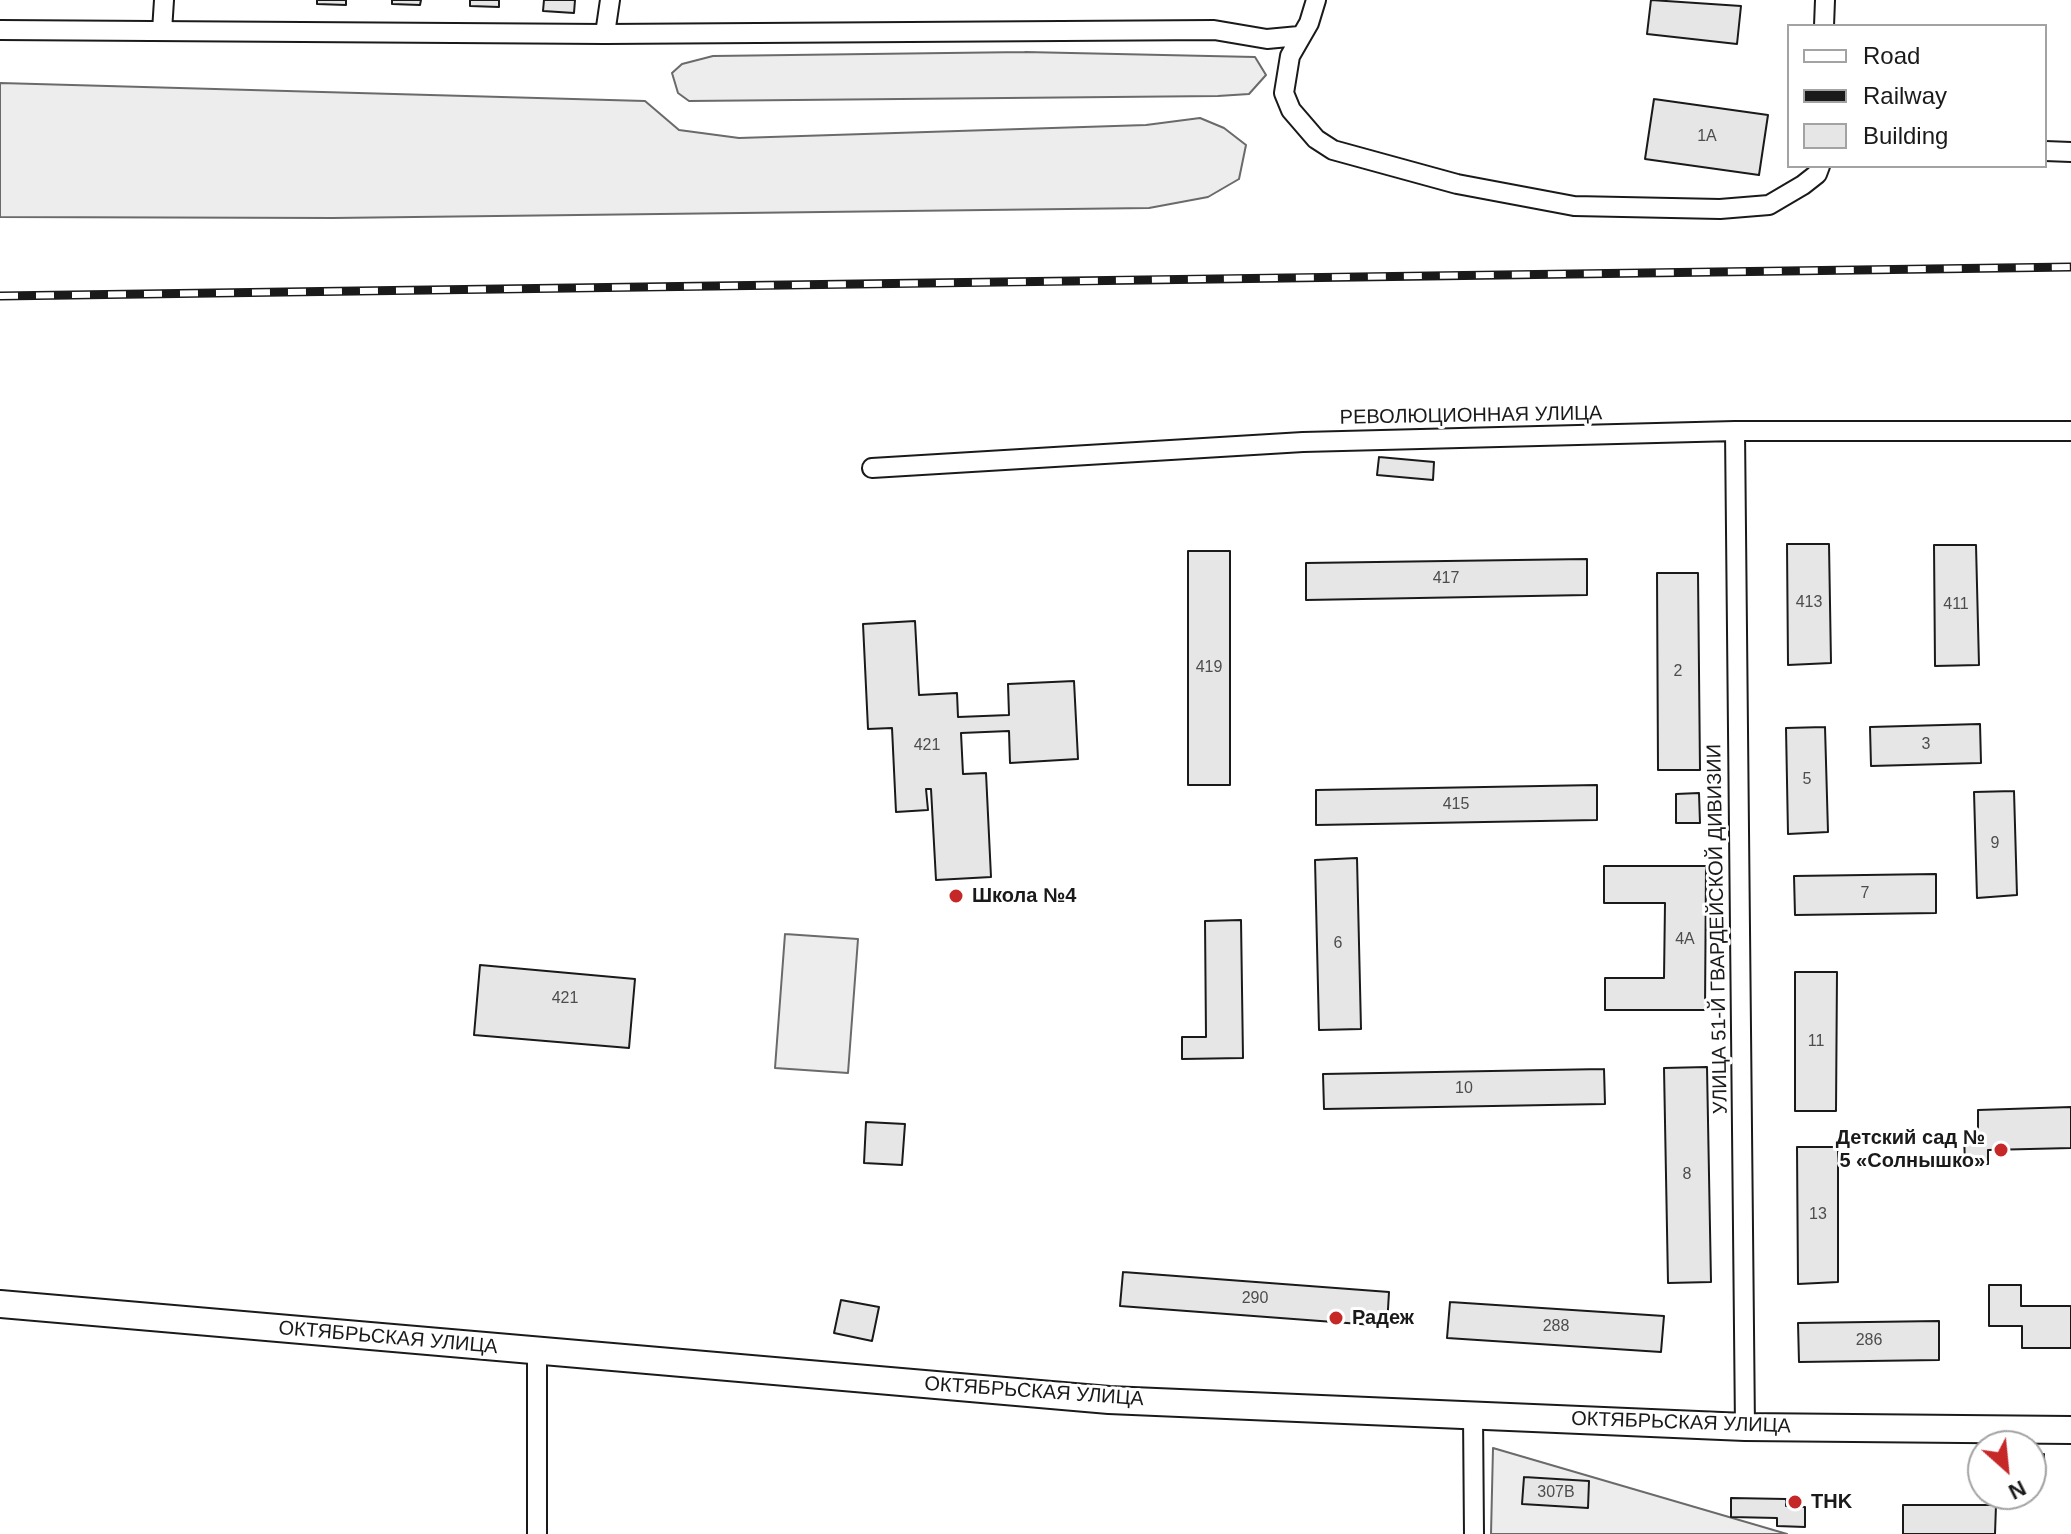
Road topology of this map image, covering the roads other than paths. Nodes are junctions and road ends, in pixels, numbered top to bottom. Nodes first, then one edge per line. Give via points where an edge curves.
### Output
1 (164, 0) edge
2 (610, 0) edge
3 (1316, 0) edge
4 (1825, 0) edge
5 (1824, 24) edge
6 (0, 30) edge
7 (162, 31) junction
8 (605, 34) junction
9 (1299, 36) junction
10 (2047, 151) edge
11 (2071, 152) edge
12 (1819, 168) edge
13 (1735, 431) junction
14 (2071, 431) edge
15 (872, 468) dead end
16 (0, 1304) edge
17 (537, 1351) junction
18 (1473, 1415) junction
19 (1745, 1427) junction
20 (2071, 1430) edge
21 (537, 1534) edge
22 (1474, 1534) edge

1 - 7 street
2 - 8 street
3 - 9 street
4 - 5 street
6 - 7 street
7 - 8 street
8 - 9 street via 1214,30 1267,39
9 - 12 street via 1284,93 1316,139 1333,150 1457,184 1574,206 1720,209 1769,205 1803,185
10 - 11 street
13 - 14 street, РЕВОЛЮЦИОННАЯ УЛИЦА
13 - 15 street, РЕВОЛЮЦИОННАЯ УЛИЦА via 1303,442
13 - 19 street, УЛИЦА 51-Й ГВАРДЕЙСКОЙ ДИВИЗИИ
16 - 17 main road, ОКТЯБРЬСКАЯ УЛИЦА
17 - 18 main road, ОКТЯБРЬСКАЯ УЛИЦА via 1109,1400
17 - 21 street
18 - 19 main road, ОКТЯБРЬСКАЯ УЛИЦА
18 - 22 street
19 - 20 main road, ОКТЯБРЬСКАЯ УЛИЦА

